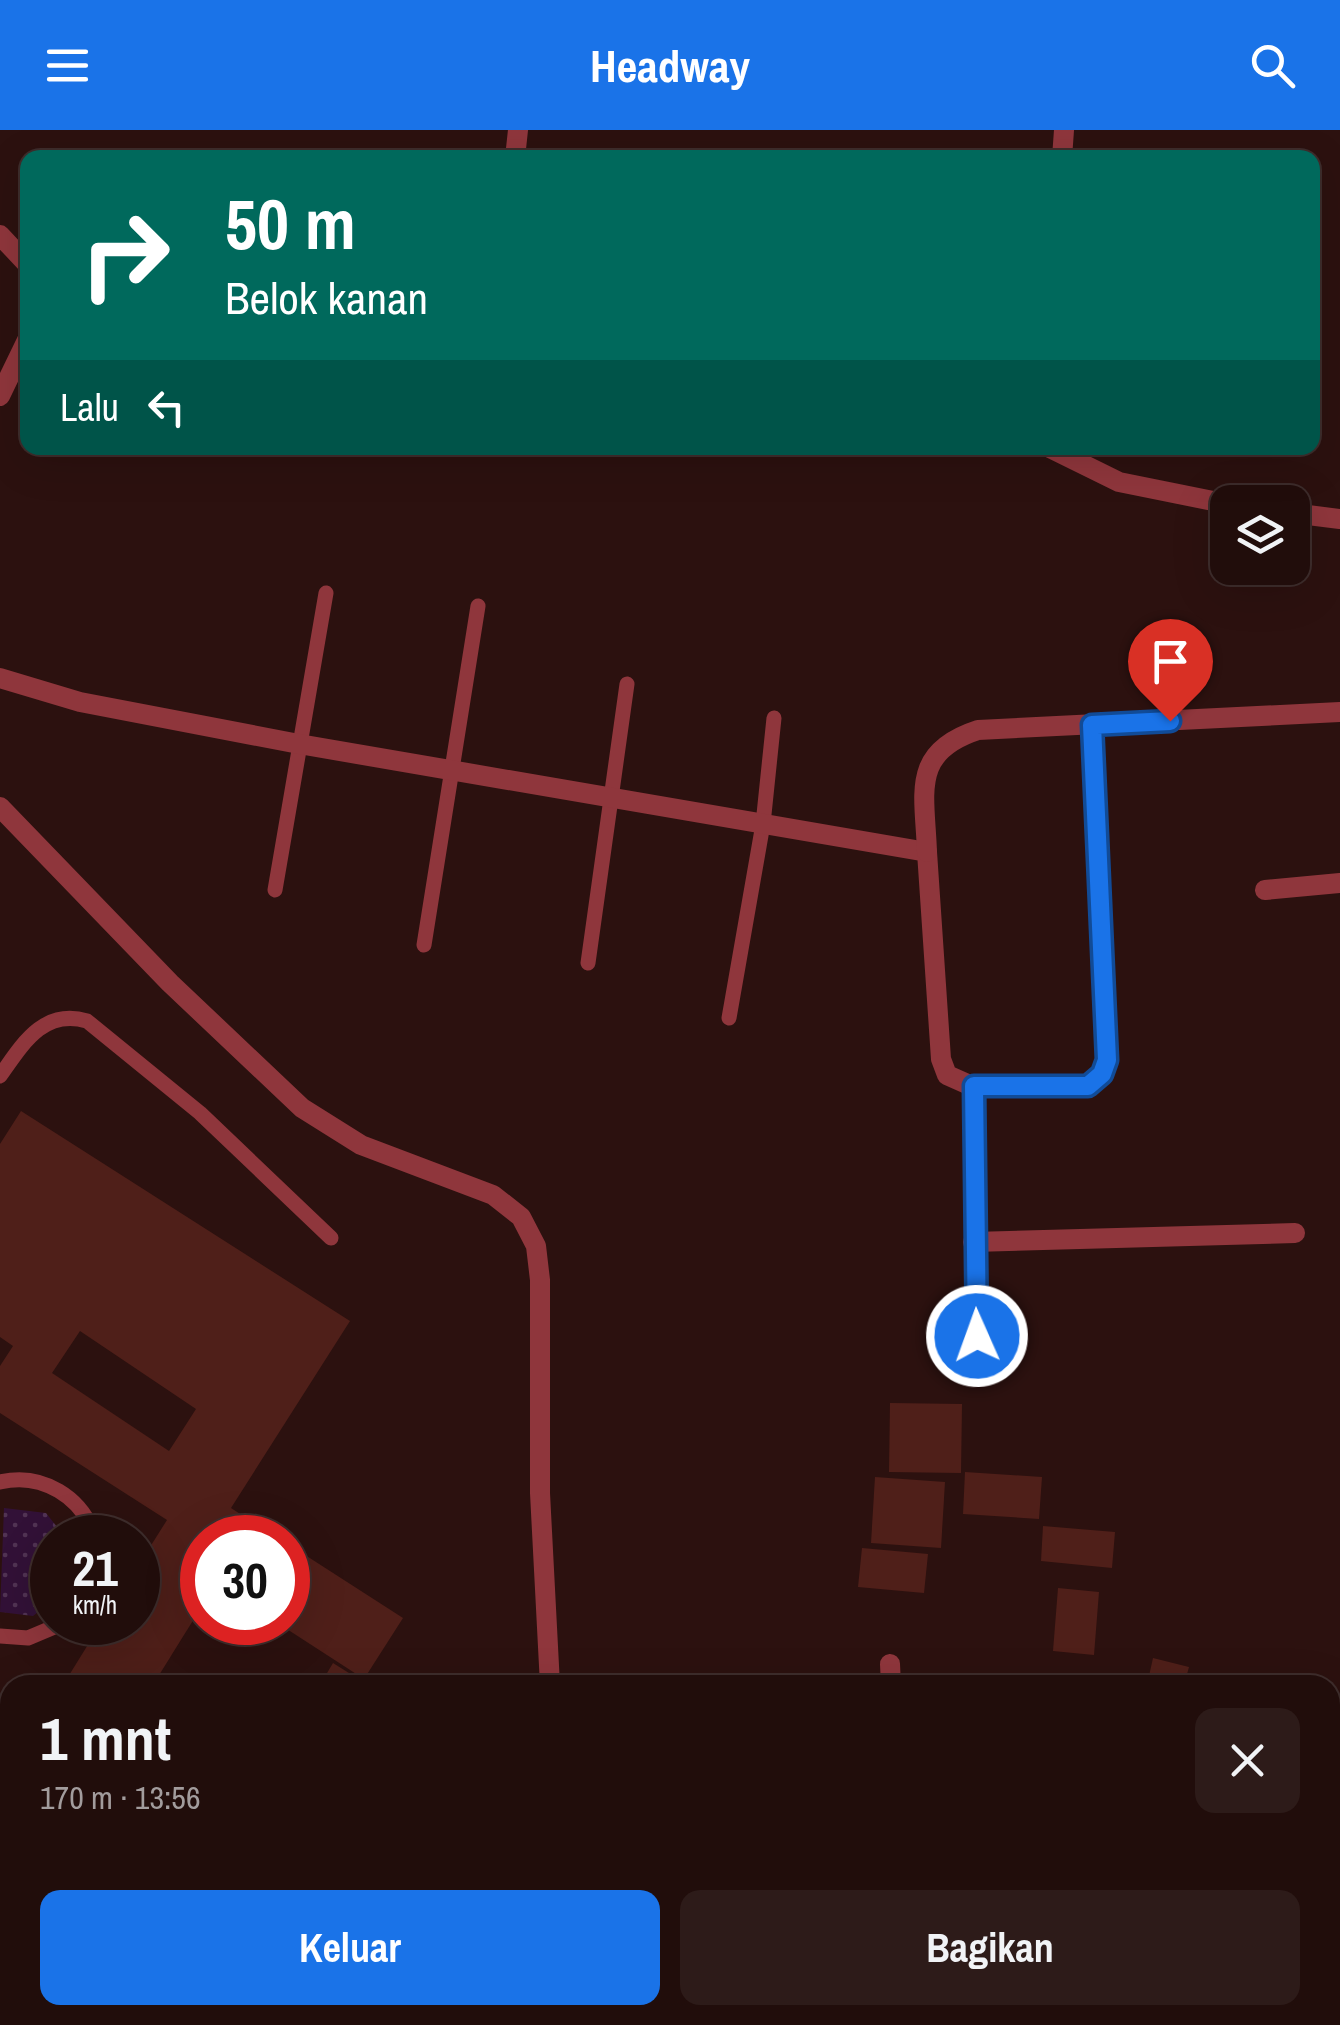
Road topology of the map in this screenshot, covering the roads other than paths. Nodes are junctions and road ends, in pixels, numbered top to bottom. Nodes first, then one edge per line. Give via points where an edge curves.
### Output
1 (0, 235) edge
2 (20, 257) edge
3 (20, 355) edge
4 (0, 396) edge
5 (1064, 455) edge
6 (1210, 500) edge
7 (1310, 515) edge
8 (1340, 519) edge
9 (326, 593) dead end
10 (478, 606) dead end
11 (0, 678) edge
12 (627, 684) dead end
13 (1340, 712) edge
14 (774, 718) dead end
15 (1092, 725) junction
16 (298, 744) junction
17 (452, 772) junction
18 (613, 796) junction
19 (0, 808) edge
20 (763, 824) junction
21 (927, 852) junction
22 (1340, 882) edge
23 (275, 890) dead end
24 (1265, 890) dead end
25 (424, 945) dead end
26 (588, 963) dead end
27 (729, 1018) dead end
28 (0, 1076) edge
29 (974, 1086) junction
30 (1295, 1233) dead end
31 (331, 1238) dead end
32 (974, 1242) junction
33 (977, 1336) dead end
34 (0, 1482) edge
35 (83, 1515) edge
36 (0, 1636) edge
37 (30, 1637) edge
38 (549, 1675) edge

1 - 2 street
3 - 4 street
5 - 6 street via 1119,482
7 - 8 street
9 - 16 lane
10 - 17 lane
11 - 16 street via 80,702
12 - 18 lane
13 - 15 street
14 - 20 lane
15 - 21 street via 978,730 951,738 931,756 924,781
15 - 29 street via 1107,1060 1088,1086
16 - 17 street
16 - 23 lane
17 - 18 street
17 - 25 lane
18 - 20 street
18 - 26 lane
19 - 38 street via 302,1108 362,1146 494,1195 521,1216 536,1246 540,1280 540,1493
20 - 21 street
20 - 27 lane
21 - 29 street via 941,1059 947,1074
22 - 24 street
28 - 31 lane via 38,1028 70,1016 86,1021 200,1113
29 - 32 street
30 - 32 street
32 - 33 street
34 - 35 lane via 55,1487
36 - 37 lane

